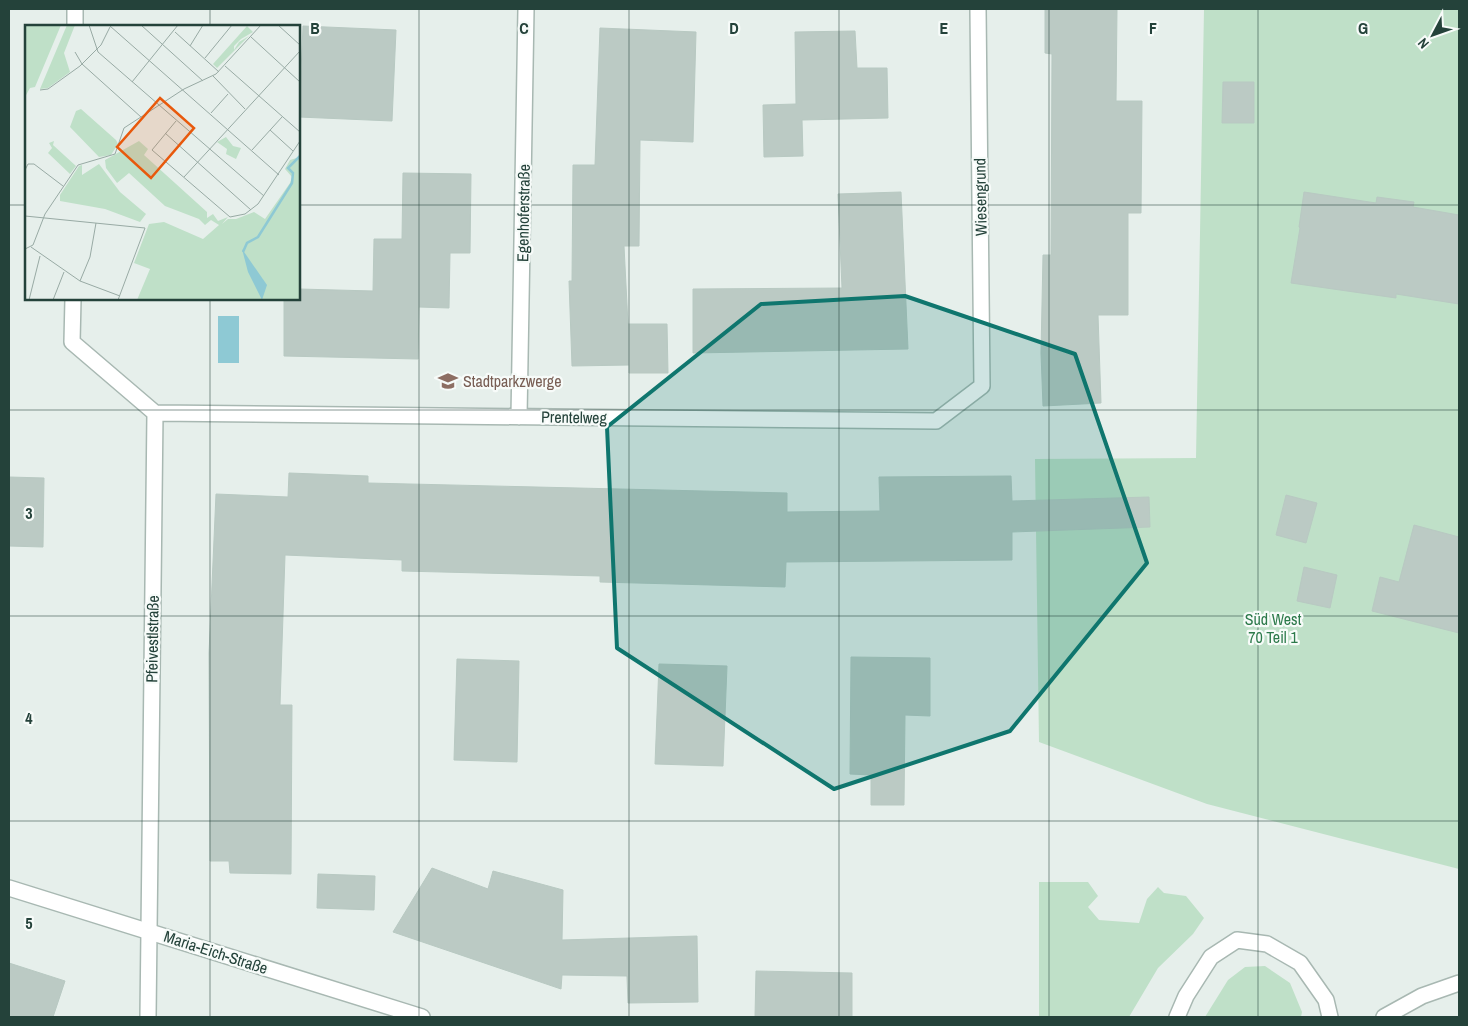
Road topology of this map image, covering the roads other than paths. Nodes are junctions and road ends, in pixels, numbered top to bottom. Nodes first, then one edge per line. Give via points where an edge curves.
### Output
1 (75, 9) edge
2 (526, 9) edge
3 (978, 9) edge
4 (75, 25) edge
5 (73, 300) edge
6 (982, 386) joint
7 (155, 413) junction
8 (519, 417) junction
9 (9, 888) edge
10 (149, 931) junction
11 (1459, 982) edge
12 (148, 1017) edge
13 (422, 1017) edge
14 (1177, 1017) edge
15 (1330, 1017) edge
16 (1384, 1017) edge

1 - 4 street
2 - 8 street, Egenhoferstraße
3 - 6 street, Wiesengrund
5 - 7 street via 72,342
6 - 8 street, Prentelweg via 936,421
7 - 8 street, Prentelweg
7 - 10 street, Pfeivestlstraße
9 - 10 street, Maria-Eich-Straße
10 - 12 street, Pfeivestlstraße
10 - 13 street, Maria-Eich-Straße
11 - 16 street via 1422,996
14 - 15 street via 1186,996 1211,957 1237,940 1267,944 1300,963 1326,1000

